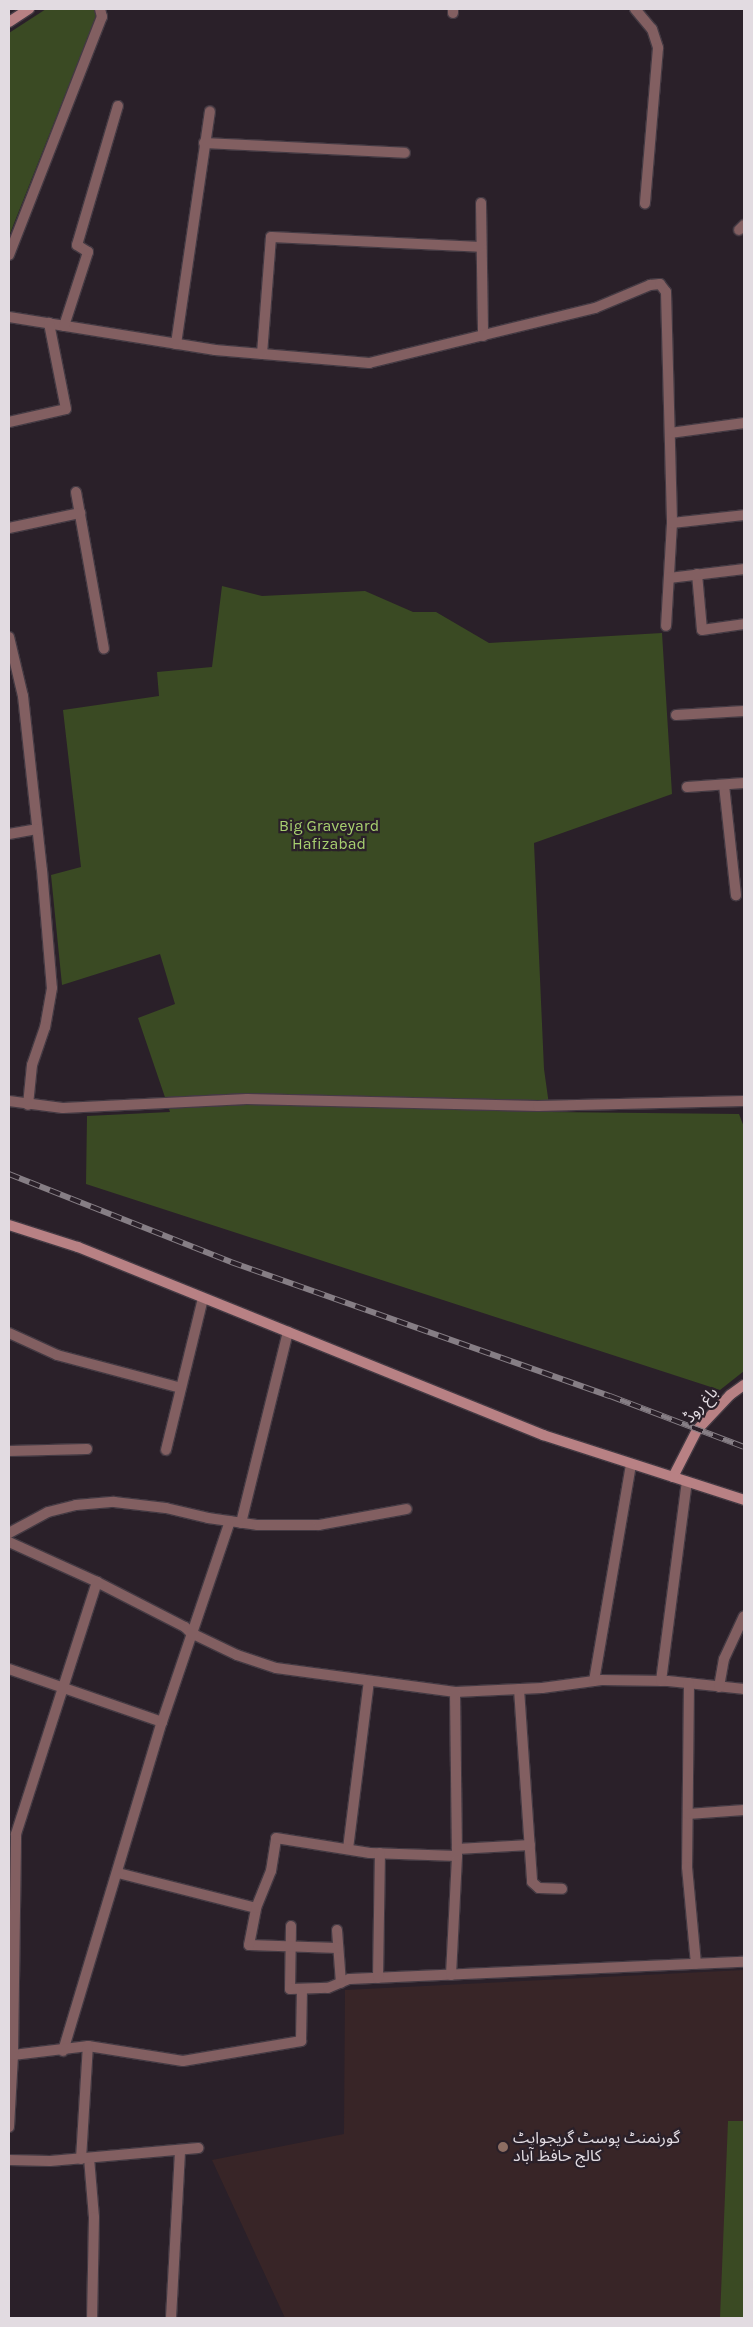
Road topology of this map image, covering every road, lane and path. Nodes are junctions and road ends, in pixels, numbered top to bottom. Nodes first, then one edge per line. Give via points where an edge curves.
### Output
1 (29, 9) edge
2 (100, 9) edge
3 (635, 9) edge
4 (9, 22) edge
5 (118, 106) dead end
6 (210, 112) dead end
7 (204, 143) junction
8 (405, 153) dead end
9 (481, 203) dead end
10 (645, 204) dead end
11 (481, 247) junction
12 (9, 255) edge
13 (9, 317) edge
14 (49, 323) junction
15 (64, 326) junction
16 (483, 336) junction
17 (176, 344) junction
18 (262, 354) junction
19 (9, 422) edge
20 (744, 423) edge
21 (670, 433) junction
22 (76, 492) dead end
23 (80, 513) junction
24 (744, 515) edge
25 (672, 523) junction
26 (9, 528) edge
27 (744, 569) edge
28 (697, 574) junction
29 (669, 578) junction
30 (744, 624) edge
31 (666, 626) dead end
32 (9, 637) edge
33 (104, 649) dead end
34 (12, 664) edge
35 (744, 711) edge
36 (676, 715) dead end
37 (744, 783) edge
38 (724, 784) junction
39 (687, 787) dead end
40 (37, 829) junction
41 (9, 834) edge
42 (736, 895) dead end
43 (744, 1100) edge
44 (9, 1101) edge
45 (28, 1105) junction
46 (9, 1225) edge
47 (203, 1298) junction
48 (288, 1332) junction
49 (9, 1333) edge
50 (744, 1385) edge
51 (182, 1388) junction
52 (88, 1449) dead end
53 (166, 1450) dead end
54 (9, 1451) edge
55 (631, 1464) junction
56 (673, 1477) junction
57 (688, 1482) junction
58 (744, 1500) edge
59 (407, 1509) dead end
60 (230, 1521) junction
61 (241, 1523) junction
62 (9, 1534) edge
63 (9, 1542) edge
64 (97, 1582) junction
65 (744, 1616) edge
66 (191, 1633) junction
67 (9, 1669) edge
68 (594, 1681) junction
69 (661, 1681) junction
70 (369, 1682) junction
71 (688, 1683) junction
72 (719, 1687) junction
73 (64, 1688) junction
74 (520, 1689) junction
75 (744, 1689) edge
76 (455, 1692) junction
77 (162, 1722) junction
78 (744, 1810) edge
79 (688, 1814) junction
80 (530, 1845) junction
81 (348, 1849) junction
82 (380, 1853) junction
83 (457, 1853) junction
84 (118, 1873) junction
85 (562, 1889) dead end
86 (256, 1908) junction
87 (291, 1926) dead end
88 (337, 1930) dead end
89 (290, 1946) junction
90 (338, 1948) junction
91 (744, 1962) edge
92 (696, 1964) junction
93 (451, 1975) junction
94 (378, 1978) junction
95 (341, 1982) junction
96 (302, 1989) junction
97 (88, 2046) junction
98 (12, 2051) edge
99 (63, 2051) junction
100 (9, 2127) edge
101 (198, 2148) dead end
102 (180, 2150) junction
103 (85, 2158) junction
104 (9, 2160) edge
105 (92, 2318) edge
106 (171, 2318) edge

1 - 4 street
2 - 12 street via 102,17
3 - 10 street via 652,29 658,48
5 - 15 street via 77,246 88,252
6 - 7 street
7 - 8 street
7 - 17 street
9 - 11 street
11 - 16 street
11 - 18 street via 271,237
13 - 14 street
14 - 15 street
14 - 19 street via 66,409
15 - 17 street
16 - 18 street via 369,362
16 - 21 street via 595,308 660,284 666,292
17 - 18 street
20 - 21 street
21 - 25 street
22 - 23 street
23 - 26 street
23 - 33 street
24 - 25 street
25 - 29 street
27 - 28 street
28 - 29 street
28 - 30 street via 702,630
29 - 31 street
32 - 34 street
34 - 40 street via 23,696
35 - 36 street
37 - 38 street
38 - 39 street
38 - 42 street
40 - 41 street
40 - 45 street via 52,988 45,1027 32,1065
43 - 45 street via 538,1106 247,1099 63,1108
44 - 45 street
46 - 47 street via 78,1247
47 - 48 street
47 - 51 street
48 - 55 street via 543,1435
48 - 61 street
49 - 51 street via 57,1355
50 - 56 street, باغ روڈ via 697,1430
51 - 53 street
52 - 54 street
55 - 56 street
55 - 68 street
56 - 57 street
57 - 58 street
57 - 69 street
59 - 61 street via 319,1525
60 - 61 street
60 - 62 street via 114,1502 76,1505 48,1512
60 - 66 street
63 - 64 street
64 - 66 street
64 - 73 street
65 - 72 street via 724,1659
66 - 70 street via 237,1655 276,1668
66 - 77 street
67 - 73 street
68 - 69 street
68 - 74 street
69 - 71 street
70 - 76 street
70 - 81 street
71 - 72 street
71 - 79 street
72 - 75 street
73 - 77 street
73 - 98 street via 16,1834
74 - 76 street
74 - 80 street
76 - 83 street
77 - 84 street
78 - 79 street
79 - 92 street via 687,1867
80 - 83 street
80 - 85 street via 532,1882 539,1888
81 - 82 street
81 - 86 street via 276,1838 271,1871
82 - 83 street
82 - 94 street
83 - 93 street
84 - 86 street
84 - 99 street
86 - 89 street via 249,1946
87 - 89 street
88 - 90 street
89 - 90 street
89 - 96 street via 290,1989
90 - 95 street
91 - 92 street
92 - 93 street
93 - 94 street
94 - 95 street
95 - 96 street via 328,1988
96 - 97 street via 302,2042 183,2061
97 - 99 street
97 - 103 street
98 - 99 street
98 - 100 street
101 - 102 street
102 - 103 street
102 - 106 street
103 - 104 street
103 - 105 street via 94,2218

